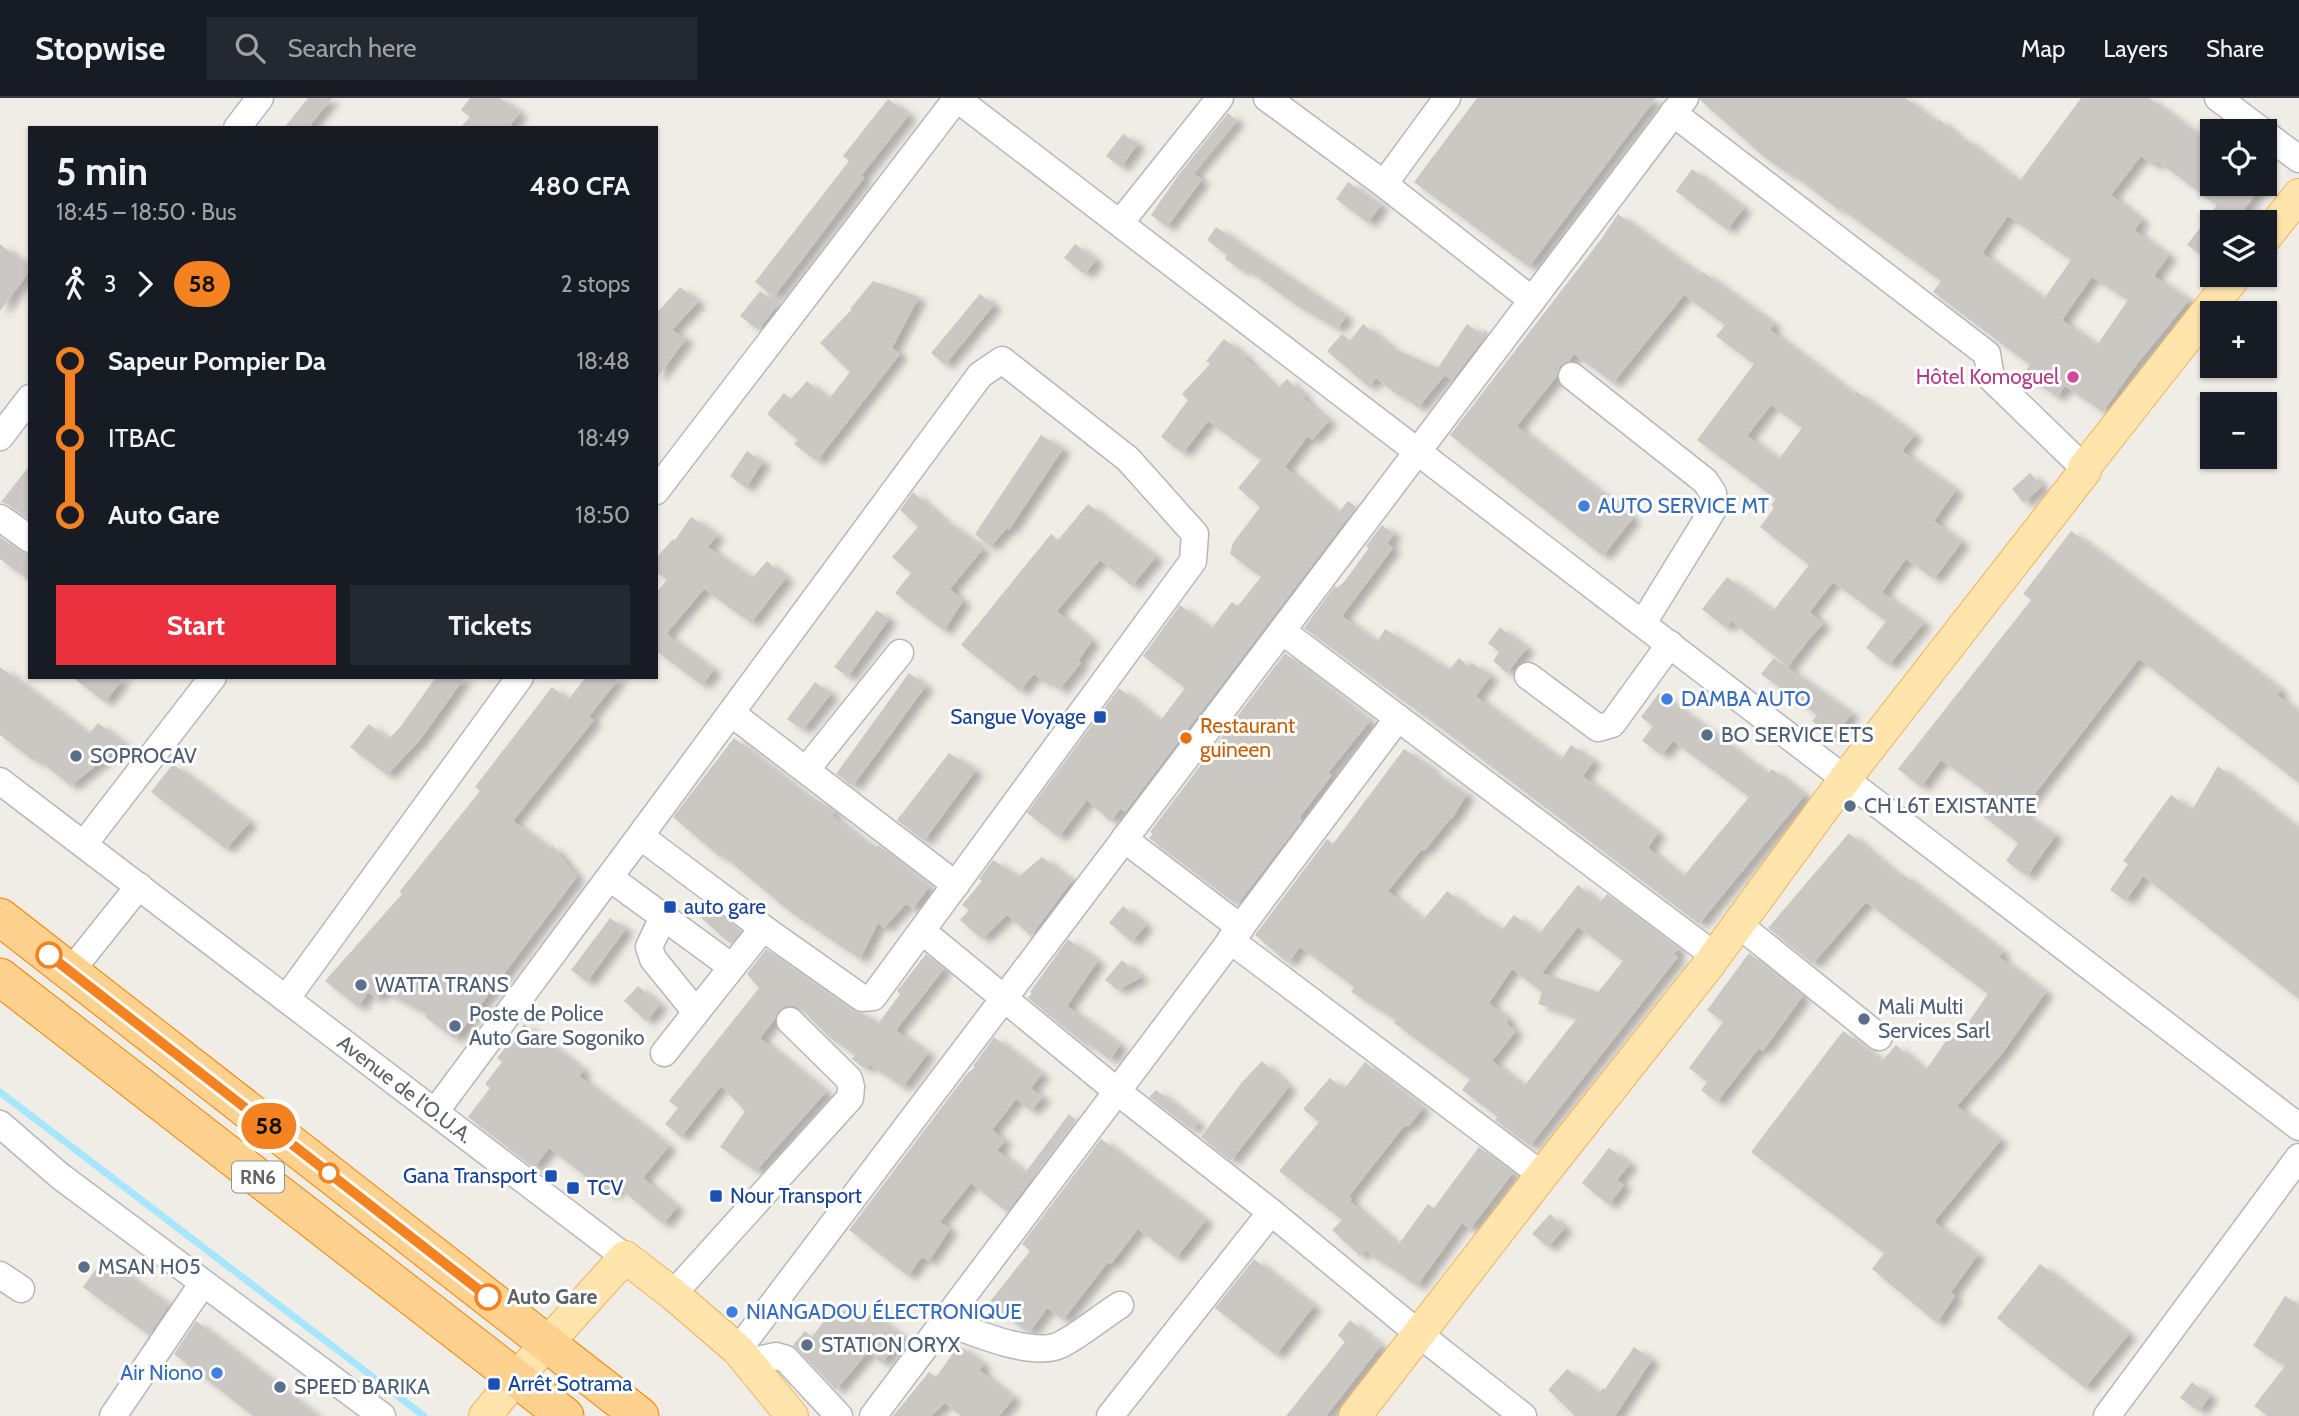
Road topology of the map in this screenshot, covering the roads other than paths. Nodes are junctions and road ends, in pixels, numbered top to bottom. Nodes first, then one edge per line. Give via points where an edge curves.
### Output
1 (957, 98) edge
2 (1220, 98) edge
3 (1267, 98) edge
4 (1447, 98) edge
5 (2218, 98) edge
6 (1679, 106) edge
7 (2246, 119) edge
8 (2277, 142) edge
9 (2299, 159) edge
10 (1384, 184) junction
11 (2299, 195) edge
12 (1120, 223) junction
13 (2277, 223) edge
14 (2227, 287) edge
15 (1532, 300) junction
16 (1572, 376) dead end
17 (28, 401) edge
18 (0, 437) edge
19 (1418, 451) junction
20 (2084, 468) junction
21 (658, 488) edge
22 (0, 518) edge
23 (28, 538) edge
24 (1643, 623) junction
25 (1282, 631) junction
26 (1670, 644) junction
27 (900, 653) dead end
28 (1528, 676) dead end
29 (211, 679) edge
30 (519, 679) edge
31 (731, 713) junction
32 (1398, 718) junction
33 (806, 770) junction
34 (1845, 779) junction
35 (0, 780) edge
36 (640, 836) junction
37 (1124, 839) junction
38 (84, 844) junction
39 (610, 878) junction
40 (956, 885) junction
41 (139, 886) junction
42 (0, 917) edge
43 (663, 917) junction
44 (1738, 924) junction
45 (763, 928) junction
46 (922, 931) junction
47 (1236, 934) junction
48 (1715, 956) junction
49 (732, 967) junction
50 (71, 971) junction
51 (0, 977) edge
52 (1005, 997) junction
53 (286, 999) junction
54 (696, 1012) junction
55 (790, 1021) dead end
56 (1879, 1037) dead end
57 (664, 1053) dead end
58 (1118, 1092) junction
59 (435, 1112) junction
60 (0, 1124) edge
61 (2299, 1127) edge
62 (2299, 1157) edge
63 (1542, 1175) junction
64 (1271, 1212) junction
65 (625, 1257) junction
66 (203, 1283) junction
67 (673, 1294) junction
68 (1120, 1304) dead end
69 (943, 1321) junction
70 (1419, 1334) junction
71 (547, 1343) junction
72 (743, 1356) junction
73 (516, 1378) junction
74 (113, 1416) edge
75 (382, 1416) edge
76 (485, 1416) edge
77 (565, 1416) edge
78 (640, 1416) edge
79 (792, 1416) edge
80 (839, 1416) edge
81 (873, 1416) edge
82 (1110, 1416) edge
83 (1355, 1416) edge
84 (1523, 1416) edge
85 (2107, 1416) edge

1 - 12 street
1 - 21 street
2 - 12 street
3 - 10 street
4 - 10 street
5 - 7 street
6 - 15 street
6 - 20 street via 1987,354 1992,378
8 - 9 street
10 - 15 street
11 - 13 main road
12 - 19 street
14 - 20 main road
15 - 19 street
16 - 24 street via 1705,481 1713,493 1714,508
17 - 18 street
19 - 24 street
19 - 25 street
20 - 34 main road
22 - 23 street
24 - 26 street
25 - 32 street
25 - 37 street
26 - 28 street via 1612,724 1598,728
26 - 34 street
27 - 33 street
29 - 38 street
30 - 53 street
31 - 33 street
31 - 36 street
31 - 40 street via 979,374 1002,360 1128,459 1195,534 1192,561
32 - 47 street
32 - 48 street
33 - 40 street
34 - 44 main road
34 - 61 street
35 - 38 street, Avenue de l'O.U.A.
36 - 39 street
36 - 45 street
37 - 47 street
37 - 52 street
38 - 41 street, Avenue de l'O.U.A.
39 - 43 street
39 - 59 street
40 - 46 street
41 - 50 street
41 - 53 street, Avenue de l'O.U.A.
42 - 50 highway, RN6
43 - 49 street
43 - 54 street via 649,947 653,959
44 - 48 main road
44 - 56 street
45 - 46 street via 862,998 873,997
45 - 49 street
46 - 52 street
47 - 58 street
47 - 63 street
48 - 63 main road
49 - 54 street
50 - 71 highway, RN6
51 - 73 highway, RN6
52 - 58 street
52 - 72 street
53 - 59 street, Avenue de l'O.U.A.
54 - 57 street
55 - 67 street via 849,1079 850,1098
58 - 64 street
58 - 69 street
59 - 65 street, Avenue de l'O.U.A.
60 - 66 street via 60,1176
62 - 85 street
63 - 70 main road
64 - 70 street
64 - 82 street
65 - 67 main road, Avenue de l'O.U.A.
65 - 71 main road
66 - 74 street
66 - 75 street
67 - 72 main road, Avenue de l'O.U.A.
68 - 69 street via 1058,1346 997,1341
69 - 81 street
70 - 83 main road
70 - 84 street
71 - 73 main road
71 - 78 highway, RN6
72 - 79 main road, Avenue de l'O.U.A.
72 - 80 street via 786,1359
73 - 76 main road
73 - 77 highway, RN6

